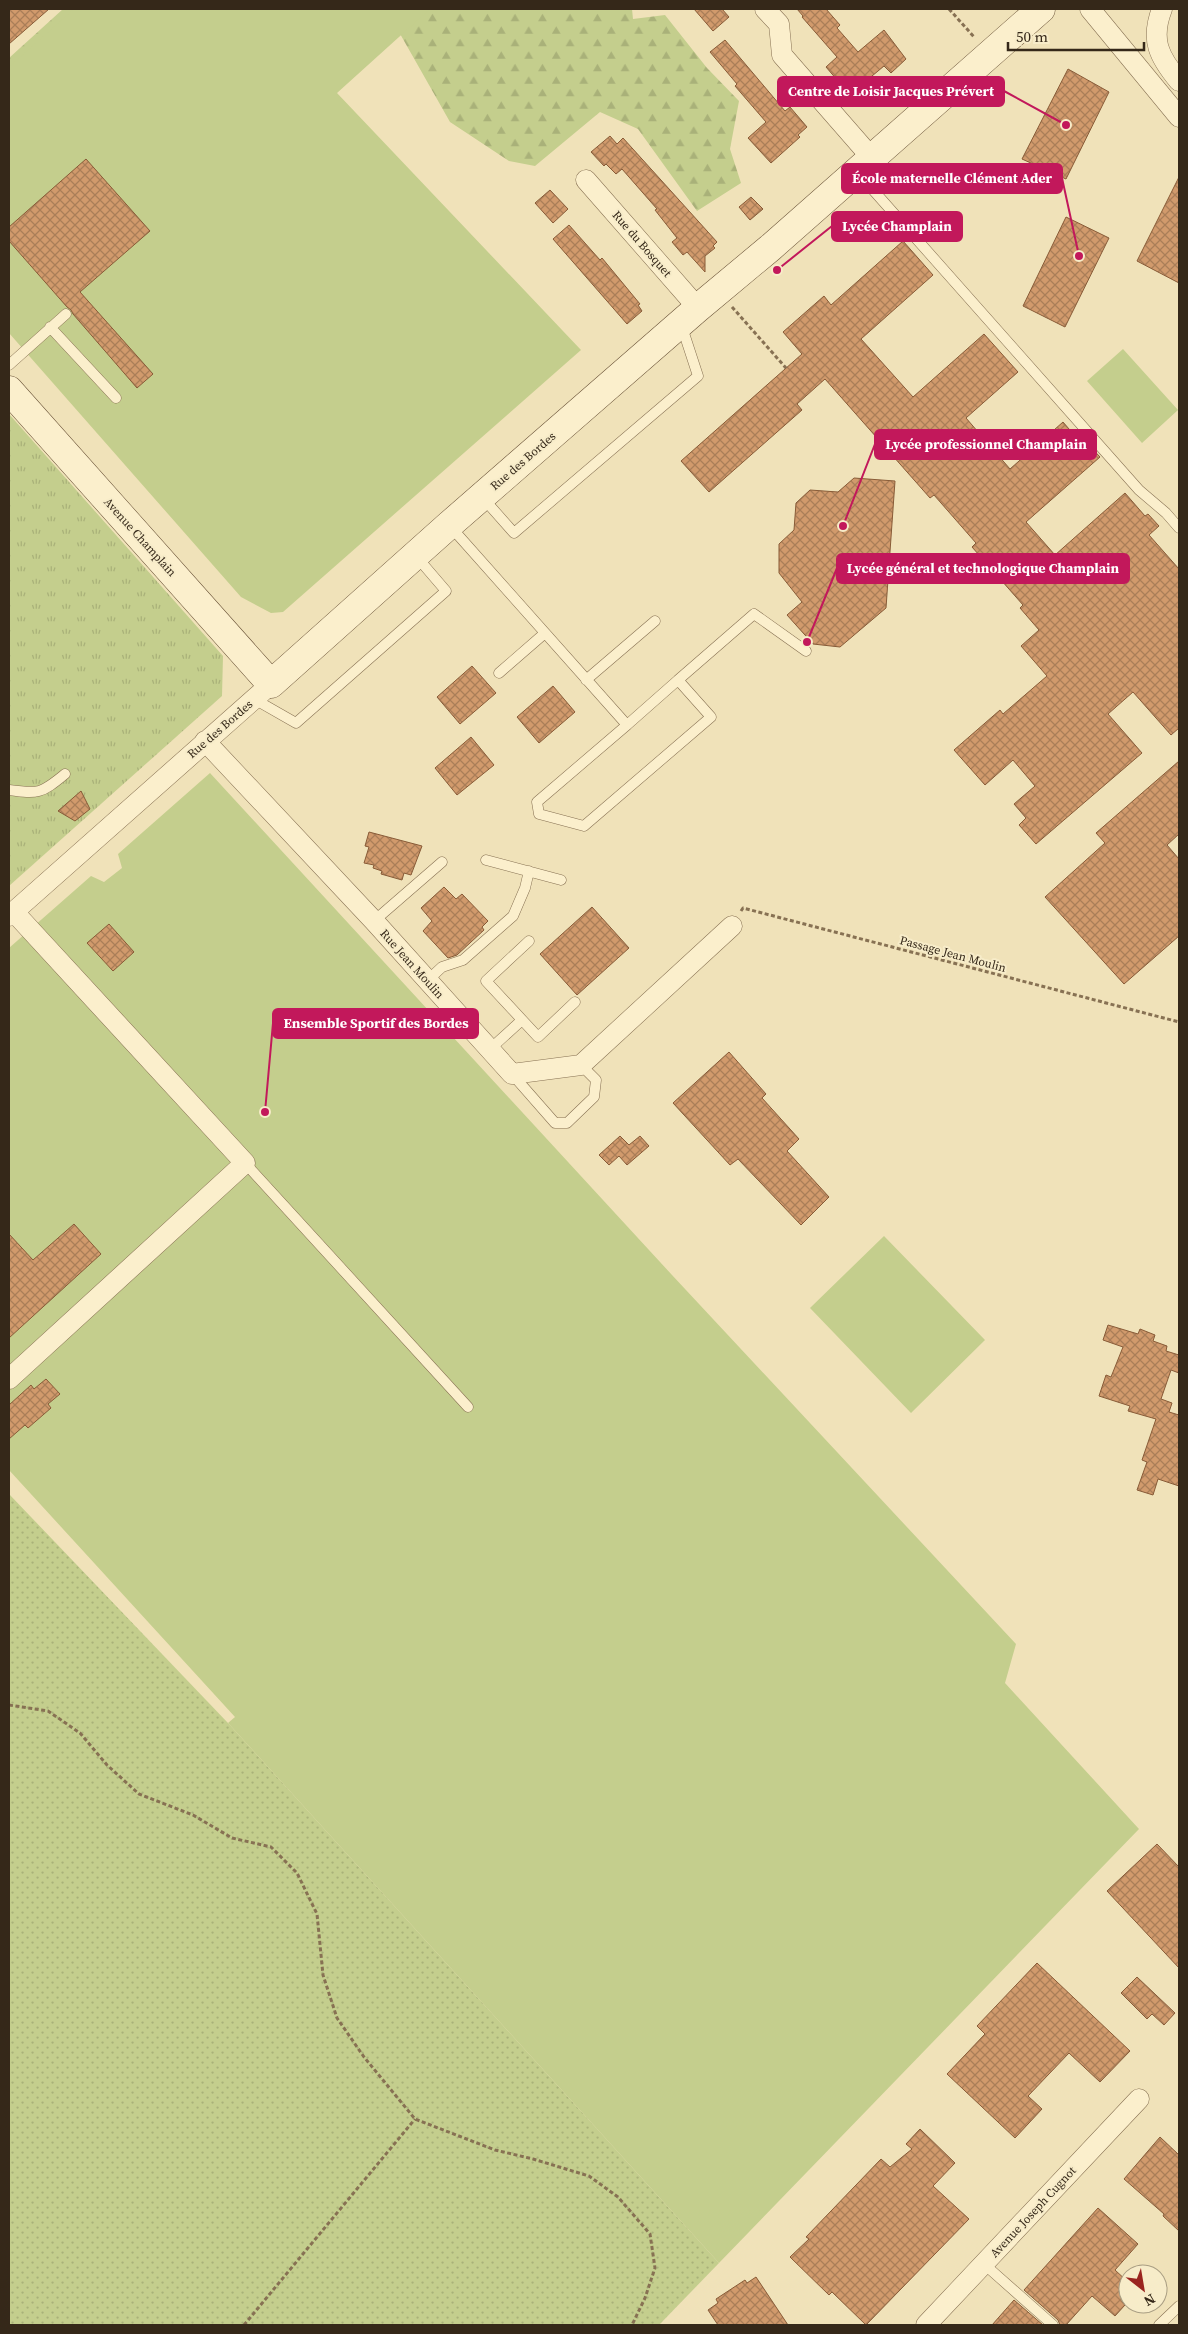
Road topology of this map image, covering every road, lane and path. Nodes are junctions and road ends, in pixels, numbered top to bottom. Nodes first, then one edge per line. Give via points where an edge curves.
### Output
1 (765, 9) edge
2 (949, 9) edge
3 (1041, 9) edge
4 (1090, 9) edge
5 (1162, 9) edge
6 (978, 40) dead end
7 (1179, 81) edge
8 (1179, 117) edge
9 (863, 163) junction
10 (586, 180) dead end
11 (730, 304) dead end
12 (66, 314) dead end
13 (689, 316) junction
14 (50, 327) junction
15 (9, 365) edge
16 (786, 368) dead end
17 (9, 390) edge
18 (116, 398) dead end
19 (482, 496) junction
20 (449, 525) junction
21 (1179, 528) edge
22 (416, 555) junction
23 (655, 621) dead end
24 (545, 633) junction
25 (806, 651) dead end
26 (499, 673) dead end
27 (586, 680) junction
28 (678, 680) junction
29 (262, 692) junction
30 (627, 725) junction
31 (205, 742) junction
32 (65, 774) dead end
33 (9, 790) edge
34 (486, 860) dead end
35 (442, 862) dead end
36 (529, 871) junction
37 (561, 880) dead end
38 (12, 914) edge
39 (374, 921) junction
40 (732, 926) joint
41 (529, 941) dead end
42 (427, 981) junction
43 (575, 1002) dead end
44 (522, 1020) junction
45 (1179, 1022) edge
46 (489, 1050) junction
47 (581, 1065) junction
48 (512, 1074) junction
49 (245, 1163) junction
50 (9, 1379) edge
51 (468, 1407) dead end
52 (9, 1705) edge
53 (1139, 2099) dead end
54 (416, 2119) junction
55 (984, 2264) junction
56 (1179, 2306) edge
57 (244, 2325) edge
58 (632, 2325) edge
59 (926, 2325) edge
60 (1053, 2325) edge
61 (1159, 2325) edge

1 - 9 street via 778,24 782,55
2 - 6 path
3 - 9 street, Rue des Bordes
4 - 8 street
5 - 7 street via 1156,38 1161,56
9 - 13 street, Rue des Bordes
9 - 21 lane via 1138,490
10 - 13 street, Rue du Bosquet
11 - 16 path
12 - 14 lane
13 - 19 street, Rue des Bordes
13 - 19 lane via 698,376 514,533
14 - 15 lane
14 - 18 lane
17 - 29 street, Avenue Champlain
19 - 20 street, Rue des Bordes
20 - 22 street, Rue des Bordes
20 - 24 lane
22 - 29 street, Rue des Bordes
22 - 29 lane via 446,591 296,723
23 - 27 lane
24 - 26 lane
24 - 27 lane
25 - 28 lane via 754,614
27 - 30 lane
28 - 30 lane
28 - 30 lane via 710,717 584,826 539,814 537,802
29 - 31 street, Rue des Bordes
31 - 38 street, Rue des Bordes
31 - 39 street, Rue Jean Moulin
32 - 33 lane via 49,788 34,794
34 - 36 lane
35 - 39 lane
36 - 37 lane
36 - 42 lane via 513,916 463,960 442,967
38 - 49 street
39 - 42 street, Rue Jean Moulin
40 - 45 path, Passage Jean Moulin via 743,908
40 - 47 street
41 - 44 lane via 486,981
42 - 46 street, Rue Jean Moulin
43 - 44 lane via 538,1037
44 - 46 lane
46 - 48 street, Rue Jean Moulin
47 - 48 street
47 - 48 lane via 596,1080 594,1097 567,1123 555,1123
49 - 50 street
49 - 51 lane
52 - 54 path via 48,1711 80,1733 107,1765 139,1794 193,1815 232,1838 271,1847 291,1866 317,1914 323,1975 337,2018 364,2057
53 - 55 street, Avenue Joseph Cugnot
54 - 57 path
54 - 58 path via 495,2150 589,2176 618,2197 650,2234 655,2268
55 - 59 street, Avenue Joseph Cugnot
55 - 60 lane
56 - 61 lane

